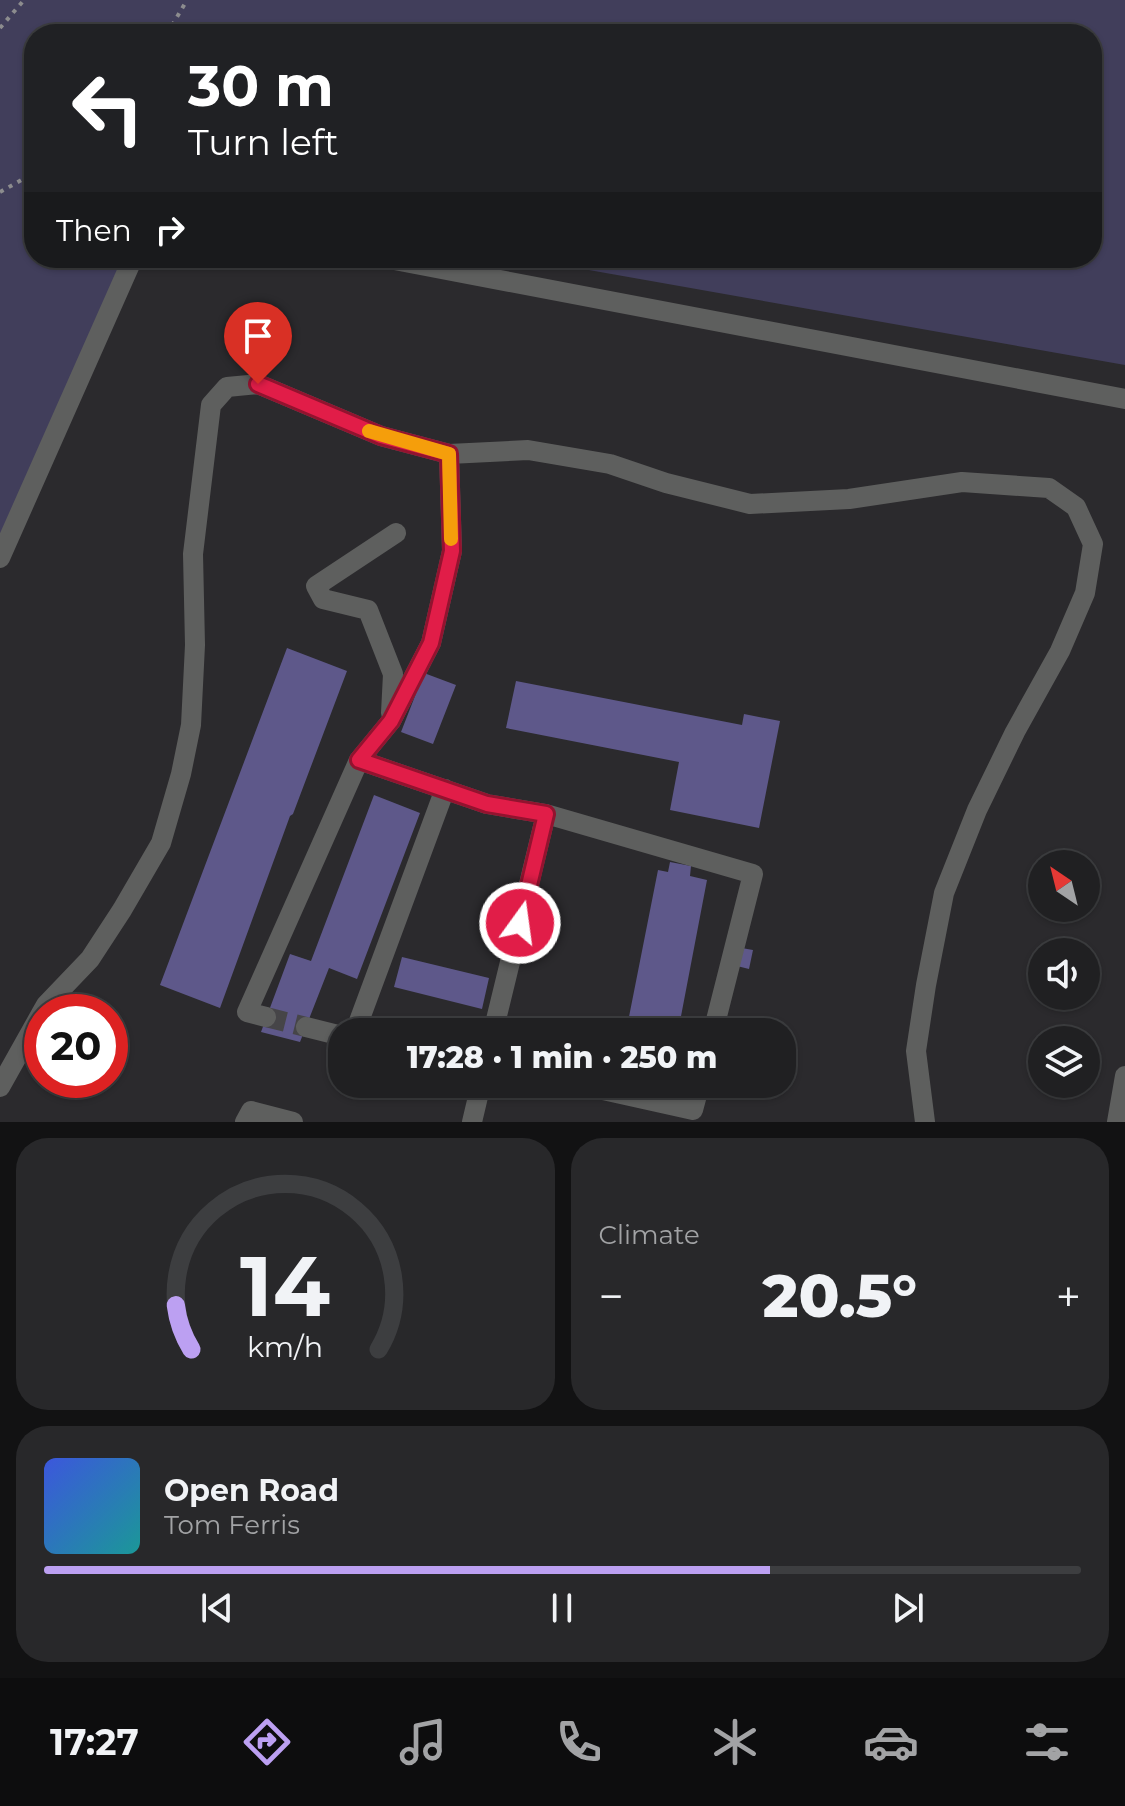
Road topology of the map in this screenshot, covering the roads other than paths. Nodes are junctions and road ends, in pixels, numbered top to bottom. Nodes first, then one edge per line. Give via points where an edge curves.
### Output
1 (129, 268) edge
2 (437, 268) edge
3 (1125, 399) edge
4 (449, 454) junction
5 (396, 533) dead end
6 (0, 558) edge
7 (391, 721) junction
8 (359, 760) junction
9 (445, 789) junction
10 (546, 814) junction
11 (57, 994) edge
12 (266, 1017) dead end
13 (360, 1018) edge
14 (496, 1018) edge
15 (717, 1018) edge
16 (306, 1027) tunnel mouth
17 (328, 1032) edge
18 (24, 1044) edge
19 (1125, 1076) edge
20 (0, 1087) edge
21 (478, 1098) edge
22 (639, 1098) edge
23 (696, 1098) edge
24 (245, 1122) edge
25 (293, 1122) edge
26 (472, 1122) edge
27 (925, 1122) edge
28 (1117, 1122) edge

1 - 6 lane
2 - 3 lane
4 - 7 lane via 452,551 431,643
4 - 11 lane via 381,436 258,384 227,387 211,405 193,554 192,712 181,774 161,843 90,959
4 - 27 lane via 528,450 610,464 750,504 849,499 962,482 1049,488 1076,507 1093,544 1085,593 977,810 944,893 916,1051
5 - 7 lane via 316,586 323,599 368,610 393,674
7 - 8 lane
8 - 9 lane
8 - 12 lane via 247,1012
9 - 10 lane via 487,804
9 - 13 lane
10 - 14 lane
10 - 15 lane via 753,874
16 - 17 lane
18 - 20 lane
19 - 28 lane
21 - 26 lane
22 - 23 lane via 693,1110
24 - 25 lane via 251,1111

